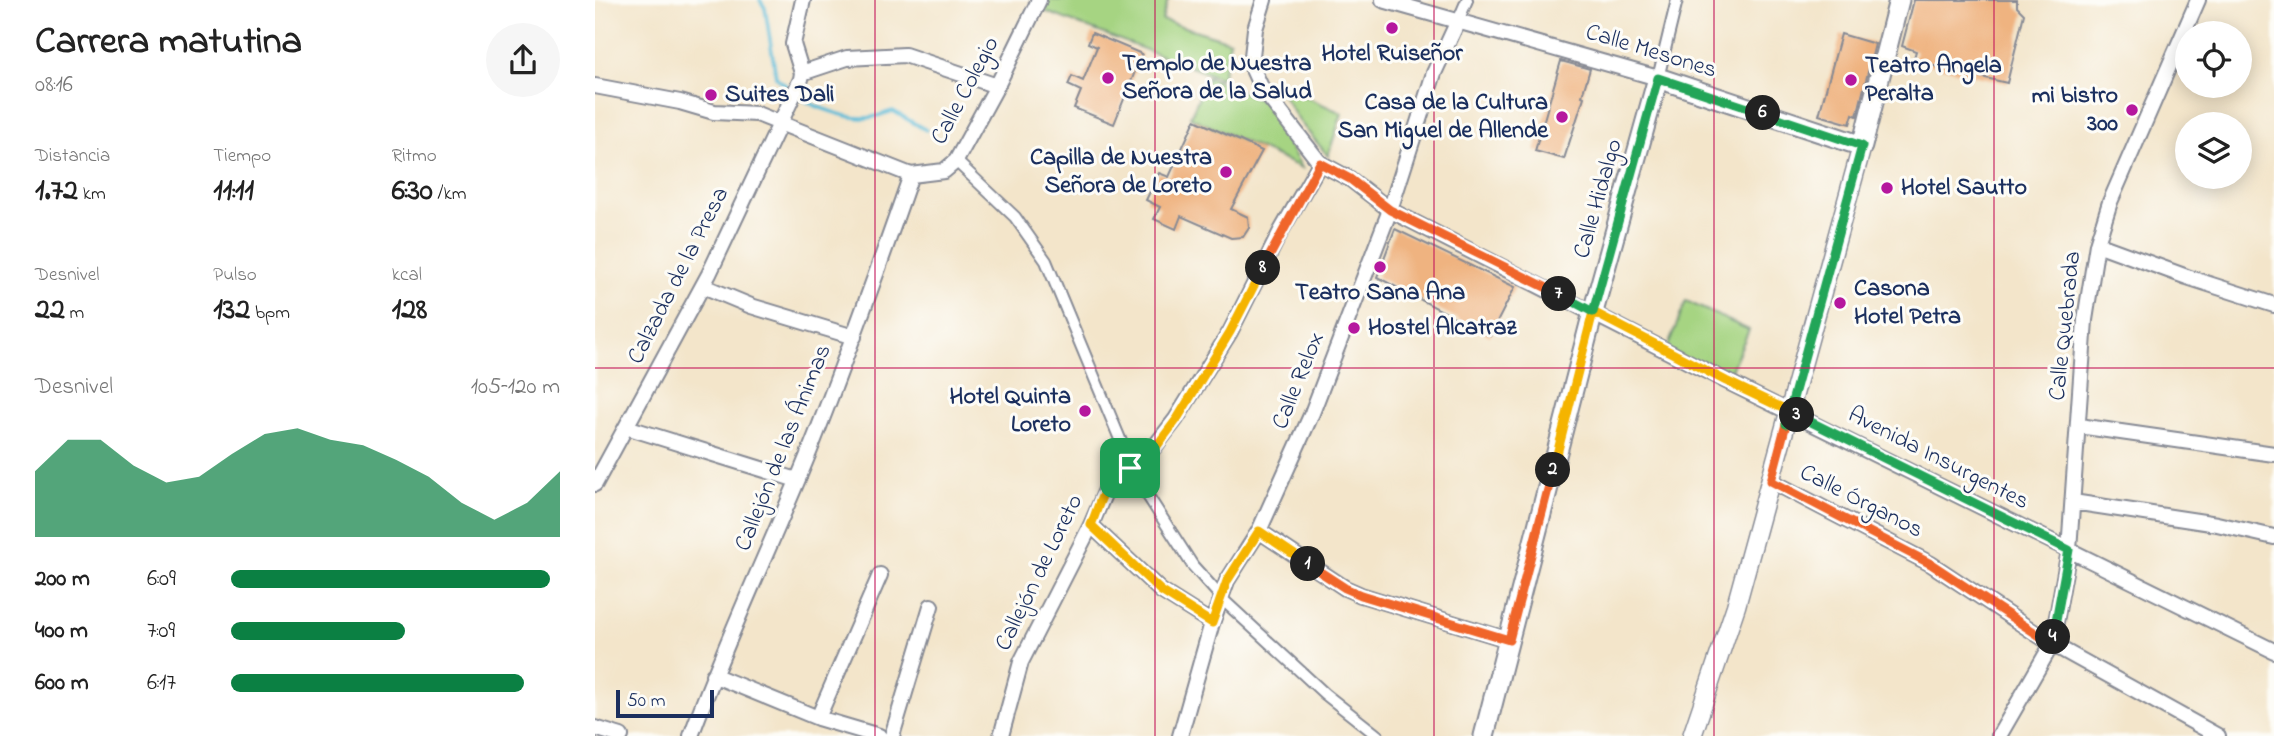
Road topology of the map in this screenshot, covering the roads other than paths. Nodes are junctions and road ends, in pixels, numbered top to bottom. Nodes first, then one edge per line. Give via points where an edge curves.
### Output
1 (803, 0) edge
2 (1039, 0) edge
3 (1264, 0) edge
4 (1384, 0) edge
5 (1467, 0) edge
6 (1677, 0) edge
7 (1899, 0) edge
8 (2198, 0) edge
9 (1458, 21) junction
10 (802, 73) junction
11 (1658, 78) junction
12 (595, 86) edge
13 (997, 86) junction
14 (779, 124) junction
15 (1862, 146) junction
16 (956, 161) junction
17 (1320, 163) junction
18 (911, 175) junction
19 (1390, 210) junction
20 (2097, 244) junction
21 (703, 286) junction
22 (2274, 305) edge
23 (1593, 312) junction
24 (854, 337) junction
25 (1790, 411) junction
26 (2079, 426) junction
27 (626, 427) junction
28 (2274, 454) edge
29 (1130, 468) junction
30 (797, 480) junction
31 (1771, 481) junction
32 (595, 484) edge
33 (2073, 502) junction
34 (1091, 525) junction
35 (1259, 531) junction
36 (2274, 537) edge
37 (2069, 550) junction
38 (880, 575) dead end
39 (1221, 597) junction
40 (931, 606) dead end
41 (1212, 623) junction
42 (1509, 640) junction
43 (2052, 644) junction
44 (2274, 651) edge
45 (713, 675) junction
46 (818, 718) junction
47 (595, 728) edge
48 (621, 736) edge
49 (691, 736) edge
50 (879, 736) edge
51 (892, 736) edge
52 (1001, 736) edge
53 (1180, 736) edge
54 (1378, 736) edge
55 (1484, 736) edge
56 (1692, 736) edge
57 (1999, 736) edge
58 (2218, 736) edge

1 - 10 street via 793,44
2 - 13 street, Calle Colegio
3 - 17 street, Avenida Insurgentes via 1251,65 1261,87
4 - 9 street, Calle Mesones
5 - 9 street, Calle Relox
6 - 11 street, Calle Hidalgo
7 - 15 main road
8 - 20 street, Calle Quebrada via 2110,202
9 - 11 street, Calle Mesones
9 - 19 street, Calle Relox via 1434,73
10 - 13 street via 847,58 905,55
10 - 14 street, Calzada de la Presa
11 - 15 main road, Calle Mesones
11 - 23 main road, Calle Hidalgo
12 - 14 street via 714,112 757,114
13 - 16 street, Calle Colegio
14 - 18 street
14 - 21 street, Calzada de la Presa
15 - 25 street
16 - 18 street, Calle Colegio via 944,171
16 - 29 street via 1015,216 1046,261
17 - 19 street, Avenida Insurgentes
17 - 29 street, Callejón de Loreto via 1230,332 1177,419 1145,458
18 - 24 street, Callejón de las Ánimas
19 - 23 street, Avenida Insurgentes
19 - 35 street, Calle Relox via 1312,413
20 - 22 street
20 - 26 street, Calle Quebrada via 2085,320
21 - 24 street via 751,306
21 - 27 street, Calzada de la Presa
23 - 25 street, Avenida Insurgentes
23 - 42 main road, Calle Hidalgo
24 - 30 street, Callejón de las Ánimas
25 - 31 street
25 - 37 street, Avenida Insurgentes
26 - 28 street
26 - 33 street, Calle Quebrada
27 - 30 street
27 - 32 street, Calzada de la Presa
29 - 34 street, Callejón de Loreto via 1111,478
29 - 39 street via 1193,566
30 - 45 street, Callejón de las Ánimas
31 - 43 street, Calle Órganos via 1931,564
31 - 56 street via 1737,606
33 - 36 street
33 - 37 street, Calle Quebrada
34 - 41 street via 1161,591
34 - 52 street, Callejón de Loreto via 1021,662
35 - 39 street, Calle Relox
35 - 42 street via 1361,595
37 - 43 street, Calle Quebrada
37 - 44 street, Avenida Insurgentes
38 - 46 street
39 - 41 street, Calle Relox
39 - 54 street via 1325,694
40 - 51 street
41 - 53 street, Calle Relox
42 - 55 main road, Calle Hidalgo
43 - 57 street, Calle Quebrada
43 - 58 street, Calle Órganos
45 - 46 street
45 - 49 street, Callejón de las Ánimas
46 - 50 street
47 - 48 street

